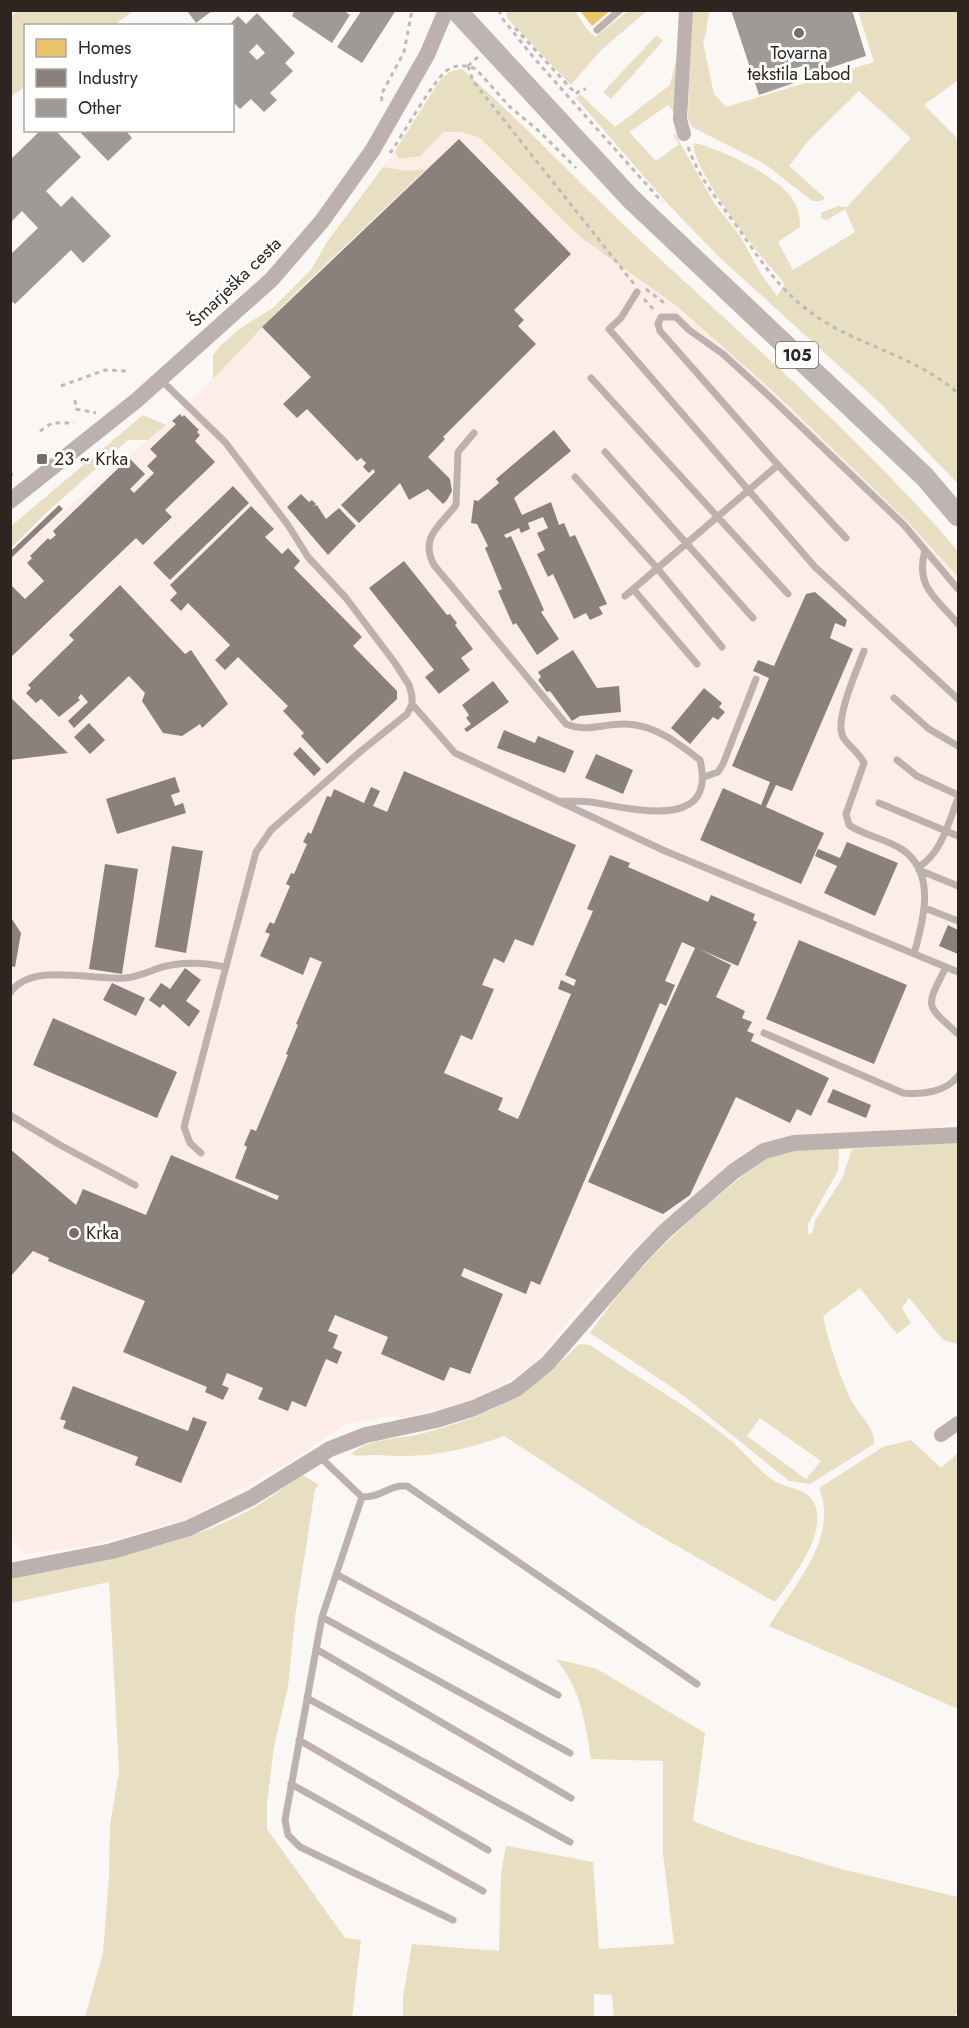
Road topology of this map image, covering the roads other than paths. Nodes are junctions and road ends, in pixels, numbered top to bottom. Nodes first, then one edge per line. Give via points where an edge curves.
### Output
1 (446, 10) edge
2 (456, 10) edge
3 (620, 10) edge
4 (686, 10) edge
5 (597, 30) dead end
6 (684, 134) road end
7 (637, 292) road end
8 (591, 378) dead end
9 (160, 379) junction
10 (474, 433) dead end
11 (605, 452) dead end
12 (778, 465) junction
13 (575, 477) dead end
14 (748, 489) junction
15 (10, 501) edge
16 (717, 516) junction
17 (958, 516) edge
18 (846, 538) dead end
19 (686, 542) junction
20 (925, 550) junction
21 (657, 568) junction
22 (633, 589) junction
23 (958, 590) edge
24 (788, 594) dead end
25 (625, 596) dead end
26 (753, 618) dead end
27 (958, 624) edge
28 (722, 647) dead end
29 (864, 651) dead end
30 (697, 664) dead end
31 (756, 679) dead end
32 (894, 698) dead end
33 (958, 699) edge
34 (412, 704) junction
35 (958, 746) edge
36 (897, 760) dead end
37 (705, 777) junction
38 (958, 796) edge
39 (558, 801) junction
40 (879, 803) dead end
41 (945, 830) junction
42 (958, 836) edge
43 (918, 868) junction
44 (958, 886) edge
45 (925, 908) junction
46 (958, 921) edge
47 (914, 954) junction
48 (226, 967) junction
49 (946, 967) junction
50 (958, 972) edge
51 (10, 993) edge
52 (764, 1033) dead end
53 (958, 1034) edge
54 (958, 1076) edge
55 (10, 1115) edge
56 (958, 1135) edge
57 (201, 1153) dead end
58 (135, 1185) dead end
59 (958, 1423) edge
60 (941, 1435) dead end
61 (319, 1456) junction
62 (362, 1497) junction
63 (10, 1570) edge
64 (336, 1574) junction
65 (321, 1617) junction
66 (316, 1650) junction
67 (697, 1684) dead end
68 (558, 1695) dead end
69 (307, 1698) junction
70 (299, 1740) junction
71 (570, 1753) dead end
72 (291, 1784) junction
73 (571, 1798) dead end
74 (570, 1842) dead end
75 (488, 1850) dead end
76 (483, 1891) dead end
77 (453, 1920) dead end

1 - 9 street, Šmarješka cesta via 427,55 380,139 322,221 272,279
2 - 17 main road, 105 via 631,199 925,477
3 - 5 lane
4 - 6 street via 680,119
7 - 14 lane via 609,329
8 - 16 lane
9 - 15 street, Šmarješka cesta
9 - 34 lane via 225,442 308,557 346,598 409,685
10 - 37 lane via 458,452 456,505 436,525 429,555 434,565 566,724 576,728 624,724 649,728 700,760
11 - 19 lane
12 - 14 lane
12 - 18 lane
12 - 20 lane via 660,331 661,317 676,316 723,354 904,525
13 - 21 lane
14 - 16 lane
14 - 33 lane via 815,567
16 - 19 lane
16 - 24 lane
19 - 21 lane
19 - 26 lane
20 - 23 lane
20 - 27 lane via 922,582
21 - 22 lane
21 - 28 lane
22 - 25 lane
22 - 30 lane
29 - 43 lane via 840,721 843,736 864,763 846,814 849,825 904,851
31 - 37 lane via 723,764 718,772
32 - 35 lane via 929,729
34 - 39 lane via 456,753
34 - 48 lane via 408,714 270,830 256,852
36 - 38 lane via 917,776
37 - 39 lane via 702,791 694,799 671,811
38 - 41 lane
39 - 47 lane via 665,851
40 - 41 lane
41 - 42 lane
41 - 43 lane via 934,854
43 - 44 lane
43 - 45 lane
45 - 46 lane
45 - 47 lane
47 - 49 lane
48 - 51 lane via 189,962 128,978 38,976 22,982
48 - 57 lane via 184,1127 190,1143
49 - 50 lane
49 - 53 lane via 930,1001 932,1010
52 - 54 lane via 903,1094 932,1091
55 - 58 lane
56 - 61 street via 794,1143 764,1151 734,1171 664,1232 548,1363 516,1389 436,1420 366,1435
59 - 60 street
61 - 62 lane
61 - 63 street via 251,1498 189,1528 112,1551
62 - 64 lane
62 - 67 lane via 377,1497 394,1485 407,1486
64 - 65 lane
64 - 68 lane
65 - 66 lane
65 - 71 lane
66 - 69 lane
66 - 73 lane
69 - 70 lane
69 - 74 lane
70 - 72 lane
70 - 75 lane
72 - 76 lane
72 - 77 lane via 285,1820 288,1835 300,1847

